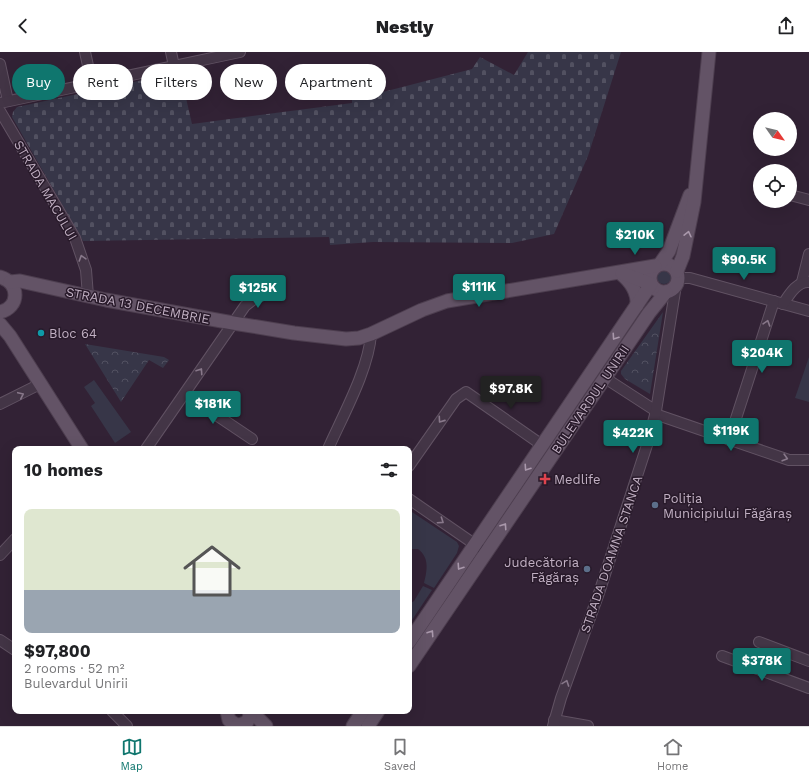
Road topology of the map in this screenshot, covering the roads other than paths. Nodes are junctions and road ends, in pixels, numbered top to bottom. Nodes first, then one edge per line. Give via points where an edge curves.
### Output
1 (85, 52) edge
2 (171, 52) edge
3 (238, 52) edge
4 (709, 52) edge
5 (0, 64) edge
6 (88, 64) edge
7 (174, 64) edge
8 (183, 64) edge
9 (73, 88) edge
10 (4, 102) edge
11 (0, 111) edge
12 (696, 183) junction
13 (797, 196) edge
14 (809, 200) edge
15 (809, 254) edge
16 (658, 265) junction
17 (618, 272) junction
18 (674, 281) junction
19 (806, 282) edge
20 (8, 284) edge
21 (651, 284) junction
22 (276, 289) dead end
23 (88, 296) junction
24 (778, 303) junction
25 (637, 305) junction
26 (4, 311) edge
27 (809, 311) edge
28 (234, 323) junction
29 (0, 324) edge
30 (371, 334) junction
31 (10, 336) junction
32 (605, 378) junction
33 (40, 384) junction
34 (185, 394) junction
35 (0, 404) edge
36 (656, 413) junction
37 (252, 439) dead end
38 (728, 440) junction
39 (542, 445) junction
40 (80, 446) edge
41 (148, 446) edge
42 (329, 446) edge
43 (809, 460) edge
44 (412, 462) edge
45 (505, 500) junction
46 (412, 501) edge
47 (516, 508) junction
48 (12, 542) edge
49 (475, 544) junction
50 (486, 552) junction
51 (0, 555) edge
52 (412, 638) edge
53 (0, 640) edge
54 (759, 642) dead end
55 (12, 648) edge
56 (722, 656) dead end
57 (412, 662) edge
58 (809, 662) edge
59 (809, 688) edge
60 (115, 714) edge
61 (226, 714) edge
62 (228, 714) edge
63 (250, 714) edge
64 (253, 714) edge
65 (361, 714) edge
66 (376, 714) edge
67 (553, 723) edge
68 (240, 725) edge
69 (127, 726) edge
70 (219, 726) edge
71 (265, 726) edge
72 (353, 726) edge
73 (368, 726) edge
74 (588, 726) edge

1 - 6 street
2 - 7 street
3 - 8 street
4 - 12 main road, STRADA DOAMNA STANCA
5 - 10 street
9 - 10 street
23 -> 11 street, STRADA MACULUI via 86,270 75,238
12 - 16 main road, STRADA DOAMNA STANCA via 669,251
18 -> 12 main road, STRADA DOAMNA STANCA via 689,231
13 - 14 street
15 - 19 street
16 - 17 main road, STRADA 13 DECEMBRIE
16 - 18 main road via 669,264
16 - 21 main road via 650,274
17 - 21 main road
17 - 25 main road via 633,286
17 - 30 main road, STRADA 13 DECEMBRIE via 447,301
18 - 21 main road via 657,290
18 - 24 street via 690,278
18 - 32 main road, BULEVARDUL UNIRII via 649,312
18 - 36 street, STRADA DOAMNA STANCA
19 - 24 street
20 - 23 main road, STRADA 13 DECEMBRIE via 42,286
20 - 26 main road via 14,302
21 - 25 main road, BULEVARDUL UNIRII
22 - 28 street via 249,302
23 - 28 main road, STRADA 13 DECEMBRIE
24 - 27 street
38 -> 24 street
25 -> 39 main road, BULEVARDUL UNIRII
26 - 31 main road
28 - 30 main road, STRADA 13 DECEMBRIE via 340,338 354,339
34 -> 28 street
29 - 31 main road
30 - 42 street via 360,375
31 - 33 main road
32 - 36 street
32 - 47 main road, BULEVARDUL UNIRII
35 -> 33 street
33 - 40 main road
34 - 37 street
34 - 41 street
36 - 38 street
67 -> 36 street, STRADA DOAMNA STANCA via 630,500
38 -> 43 street via 789,460
39 -> 44 street via 466,392 456,399
39 -> 45 main road, BULEVARDUL UNIRII
45 - 47 street
45 - 49 main road, BULEVARDUL UNIRII
46 -> 49 street
50 -> 47 main road, BULEVARDUL UNIRII
48 - 51 street
49 - 50 street
49 -> 52 main road, BULEVARDUL UNIRII
57 -> 50 main road, BULEVARDUL UNIRII
53 - 55 street
54 - 58 street
56 - 59 street
60 - 69 street
61 - 70 main road
62 - 68 main road via 231,723
63 - 68 main road via 249,720
64 - 71 main road
65 - 72 main road
66 - 73 main road
67 - 74 street
68 - 71 main road

